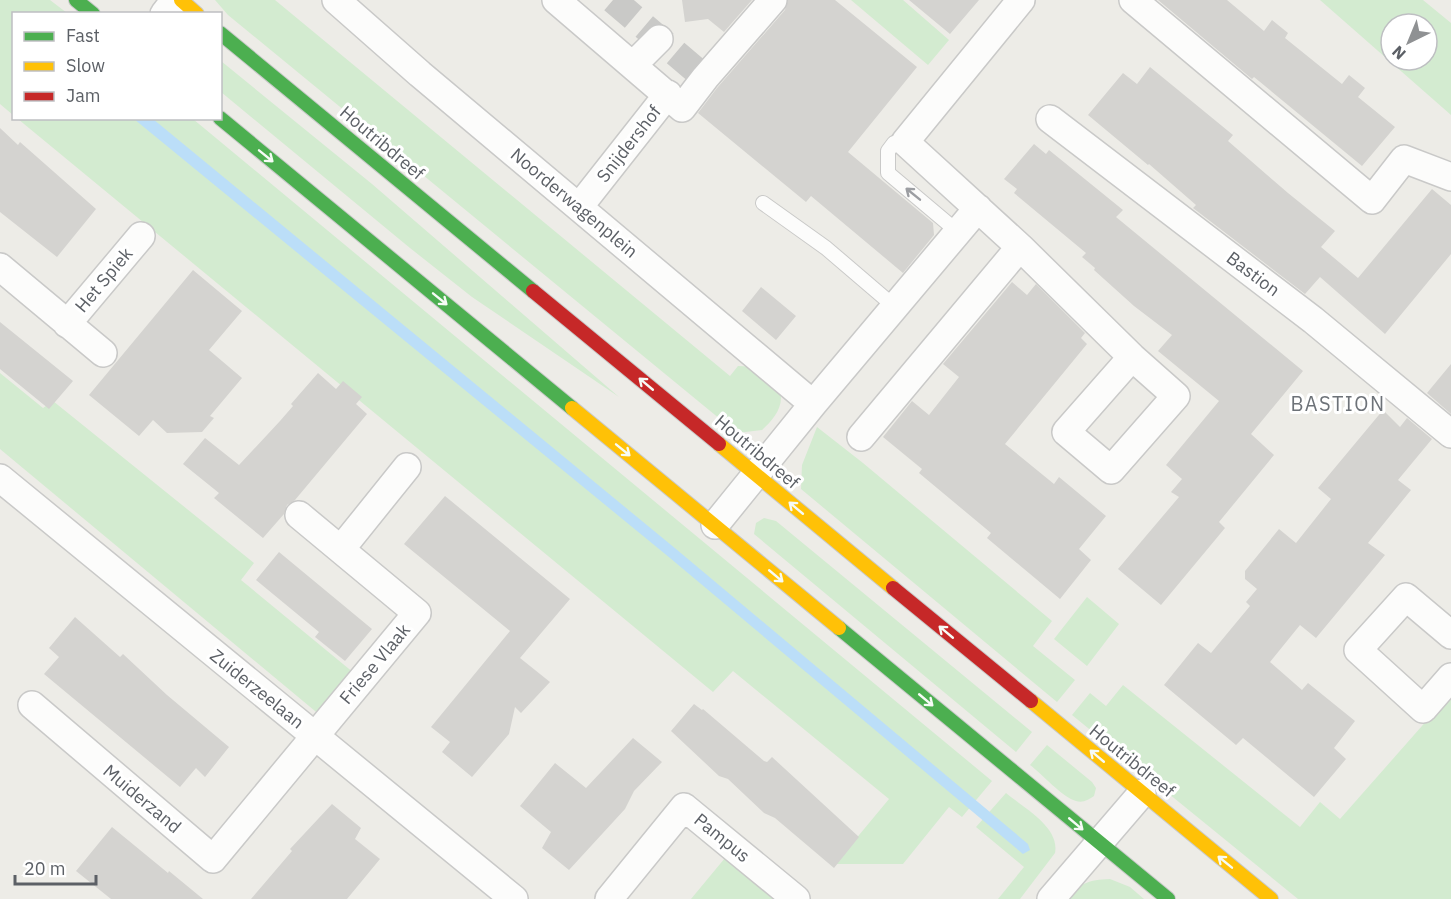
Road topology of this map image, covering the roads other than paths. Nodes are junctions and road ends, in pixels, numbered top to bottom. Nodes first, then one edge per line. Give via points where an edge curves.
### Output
1 (76, 0) edge
2 (175, 0) edge
3 (181, 0) edge
4 (336, 0) edge
5 (556, 0) edge
6 (773, 0) edge
7 (1021, 0) edge
8 (1133, 0) edge
9 (91, 12) edge
10 (166, 12) edge
11 (196, 12) edge
12 (222, 35) edge
13 (659, 39) dead end
14 (633, 65) junction
15 (668, 94) junction
16 (1050, 119) dead end
17 (222, 120) edge
18 (900, 143) junction
19 (1451, 177) edge
20 (763, 203) dead end
21 (579, 207) junction
22 (978, 208) junction
23 (958, 232) junction
24 (141, 236) dead end
25 (1020, 247) junction
26 (0, 267) edge
27 (895, 307) junction
28 (67, 324) junction
29 (103, 352) dead end
30 (1132, 357) dead end
31 (813, 404) junction
32 (1451, 434) edge
33 (861, 437) dead end
34 (407, 467) dead end
35 (755, 474) junction
36 (0, 478) edge
37 (299, 514) dead end
38 (715, 525) junction
39 (341, 549) junction
40 (1451, 635) edge
41 (1451, 677) edge
42 (32, 705) dead end
43 (315, 736) junction
44 (1142, 793) junction
45 (1098, 843) junction
46 (514, 899) edge
47 (609, 899) edge
48 (796, 899) edge
49 (1051, 899) edge
50 (1168, 899) edge
51 (1270, 899) edge

1 - 9 main road
2 - 10 street
3 - 11 main road
4 - 21 street, Noorderwagenplein
5 - 14 street
6 - 15 street, Snijdershof via 682,108
7 - 18 street
8 - 19 street via 1372,200 1404,159
35 -> 12 main road, Houtribdreef
13 - 14 street
14 - 15 street
15 - 21 street, Snijdershof
16 - 32 street, Bastion via 1313,320
17 -> 38 main road
18 - 22 street
23 -> 18 lane via 888,173 888,151
20 - 27 lane via 826,248
21 - 31 street, Noorderwagenplein
22 - 23 street
22 - 25 street
23 - 27 street
24 - 28 street, Het Spiek
25 - 30 street
25 - 33 street
26 - 28 street, Het Spiek
27 - 31 street
28 - 29 street, Het Spiek
31 - 35 street
34 - 39 street
35 - 38 street
44 -> 35 main road, Houtribdreef
36 - 43 street, Zuiderzeelaan
37 - 39 street, Friese Vlaak
38 -> 45 main road
39 - 43 street, Friese Vlaak via 417,613
40 - 41 street via 1406,597 1358,650 1423,709
42 - 43 street, Muiderzand via 213,859
43 - 46 street, Zuiderzeelaan
44 - 45 street
51 -> 44 main road, Houtribdreef
45 - 49 street
45 - 50 main road
47 - 48 street, Pampus via 684,807

